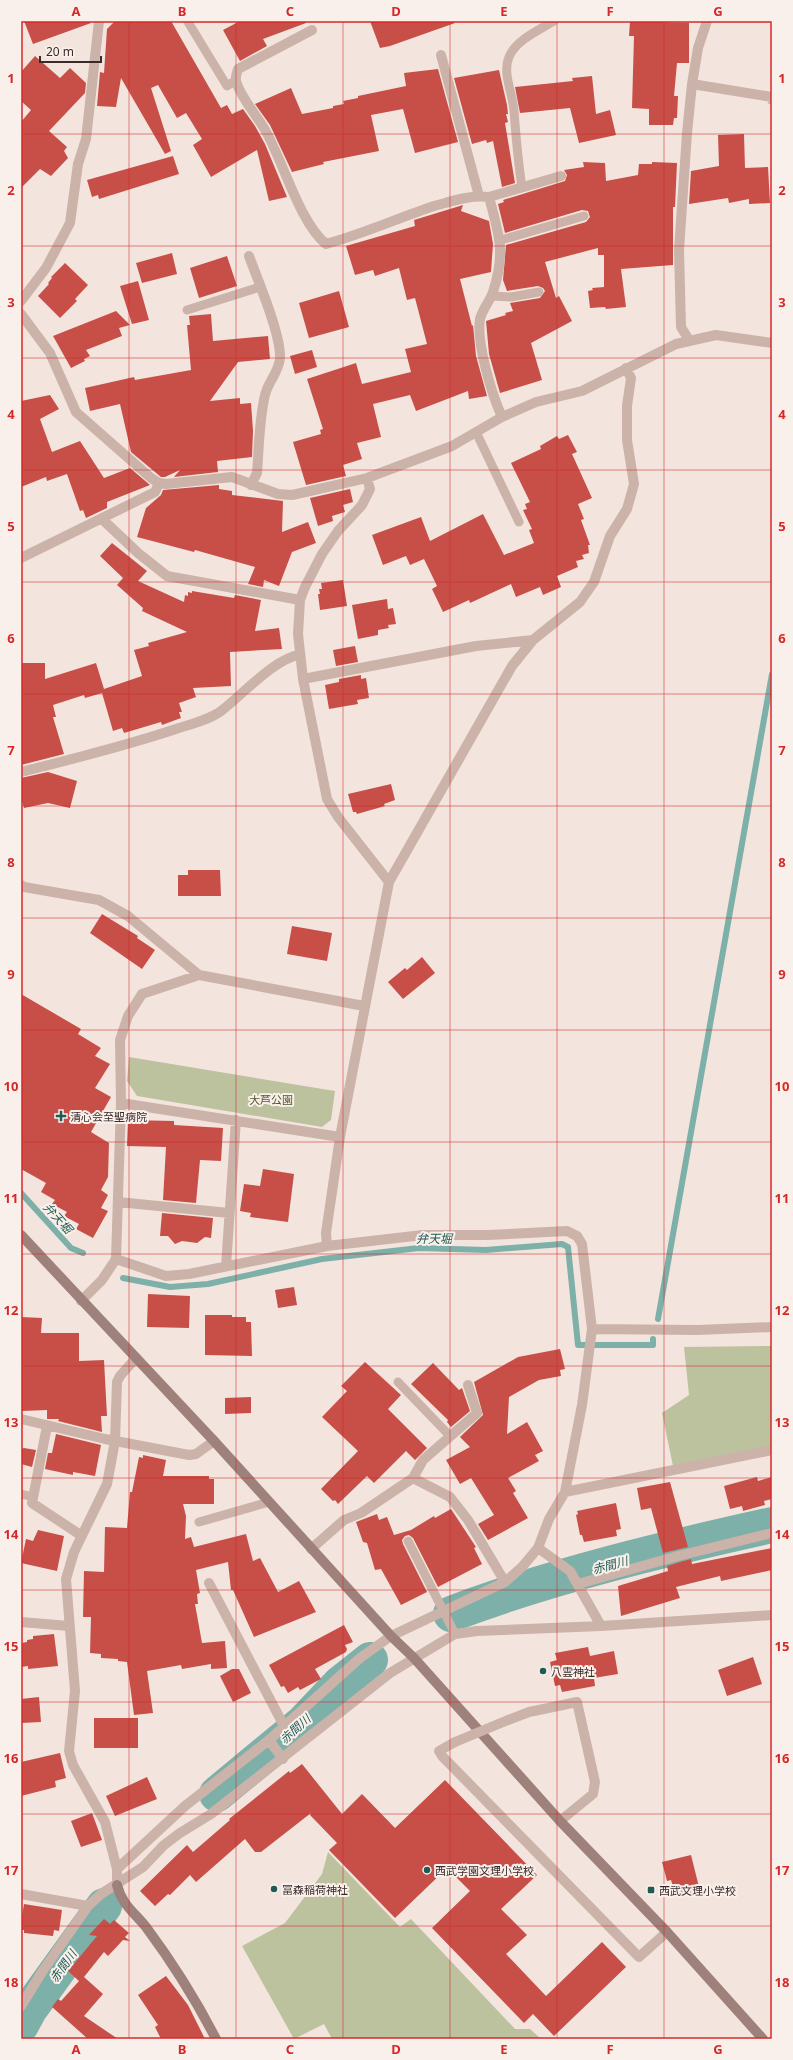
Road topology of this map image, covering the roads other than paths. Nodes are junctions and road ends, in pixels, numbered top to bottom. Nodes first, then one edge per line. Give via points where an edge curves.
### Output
1 (98, 21) edge
2 (554, 21) edge
3 (708, 21) edge
4 (188, 22) dead end
5 (312, 30) dead end
6 (441, 55) dead end
7 (236, 80) junction
8 (692, 84) junction
9 (772, 100) edge
10 (561, 176) dead end
11 (522, 187) junction
12 (484, 196) junction
13 (584, 216) dead end
14 (501, 240) junction
15 (249, 256) dead end
16 (260, 287) junction
17 (538, 292) dead end
18 (492, 296) junction
19 (21, 301) edge
20 (187, 310) dead end
21 (21, 314) edge
22 (689, 340) junction
23 (772, 343) edge
24 (626, 368) junction
25 (502, 417) junction
26 (476, 432) junction
27 (367, 478) junction
28 (159, 483) junction
29 (251, 484) junction
30 (102, 519) junction
31 (519, 522) dead end
32 (21, 558) edge
33 (300, 600) junction
34 (533, 640) junction
35 (300, 655) junction
36 (303, 679) junction
37 (21, 772) edge
38 (389, 882) junction
39 (21, 885) edge
40 (199, 975) junction
41 (364, 1006) junction
42 (121, 1103) junction
43 (236, 1120) junction
44 (340, 1137) junction
45 (118, 1202) junction
46 (229, 1213) junction
47 (21, 1235) edge
48 (327, 1246) junction
49 (116, 1260) junction
50 (226, 1266) junction
51 (81, 1301) junction
52 (772, 1327) edge
53 (592, 1330) junction
54 (136, 1358) junction
55 (398, 1382) dead end
56 (468, 1385) dead end
57 (21, 1419) edge
58 (47, 1426) junction
59 (450, 1436) junction
60 (115, 1441) junction
61 (214, 1441) junction
62 (772, 1450) edge
63 (413, 1478) junction
64 (565, 1492) junction
65 (21, 1494) edge
66 (34, 1497) junction
67 (269, 1502) junction
68 (198, 1522) dead end
69 (772, 1533) edge
70 (82, 1536) junction
71 (408, 1541) dead end
72 (538, 1548) junction
73 (311, 1549) junction
74 (574, 1578) junction
75 (505, 1582) junction
76 (209, 1583) dead end
77 (442, 1611) junction
78 (772, 1615) edge
79 (21, 1622) edge
80 (69, 1626) junction
81 (601, 1626) junction
82 (455, 1634) junction
83 (391, 1636) junction
84 (414, 1658) junction
85 (284, 1726) junction
86 (269, 1740) junction
87 (283, 1759) junction
88 (560, 1821) junction
89 (117, 1869) junction
90 (117, 1885) junction
91 (21, 1894) edge
92 (88, 1906) junction
93 (667, 1932) junction
94 (21, 2006) edge
95 (216, 2039) edge
96 (762, 2039) edge

1 - 19 street via 86,139 78,164 70,224 46,268
2 - 11 lane via 524,40 509,56 506,67 514,110
3 - 8 street via 698,48
4 - 7 lane via 227,86
5 - 7 street via 238,69
6 - 12 street
7 - 12 street via 265,129 316,236 326,244 406,215 464,198
8 - 9 street via 772,97
8 - 22 street via 679,250 681,327
10 - 11 street
11 - 12 street
12 - 14 street
13 - 14 lane
14 - 18 street via 500,271
15 - 16 street
16 - 20 lane
16 - 29 street via 278,343 280,358 265,393 257,473
17 - 18 lane via 511,298
18 - 25 street via 480,319 481,345 495,402
21 - 28 street via 50,353 76,412 131,463
22 - 23 street via 716,335
22 - 24 street
24 - 25 street via 582,391 536,402
24 - 34 street via 631,378 627,406 628,440 634,484 628,509 610,536 594,582 580,602
25 - 26 street
26 - 27 street via 452,446
26 - 31 lane
27 - 29 street via 292,495 278,494
27 - 33 street via 370,489 362,505 338,531 322,554
28 - 29 street via 232,477
28 - 30 street via 155,492
30 - 32 street
30 - 33 street via 166,576
33 - 35 street
34 - 36 street via 476,646
34 - 38 street via 512,666
35 - 36 street
35 - 37 street via 292,656 254,682 220,712 204,719 128,745
36 - 38 street via 327,799
38 - 41 street
39 - 40 street via 24,888 99,900 128,916
40 - 41 street
40 - 42 street via 142,994 128,1016 120,1040
41 - 44 street
42 - 43 street
42 - 45 street
43 - 44 street
43 - 46 street
44 - 48 street via 326,1233
45 - 46 street
45 - 49 street
46 - 50 street
47 - 51 street
48 - 50 street
48 - 53 street via 423,1235 567,1231 577,1236 582,1244
49 - 50 street via 166,1276
49 - 51 street via 102,1280
51 - 54 street
52 - 53 street
53 - 64 street via 582,1406
54 - 60 street via 117,1382
54 - 61 street
55 - 59 lane
56 - 59 street via 477,1413
57 - 58 street
58 - 60 street
58 - 66 street
59 - 63 street via 423,1460
60 - 61 street via 189,1455 196,1454
60 - 70 street via 107,1484
61 - 67 street
62 - 64 street
63 - 73 street via 361,1513 344,1520
63 - 75 street via 450,1497 468,1520
64 - 72 street via 549,1519
65 - 66 lane
66 - 70 street via 32,1503
67 - 68 lane
67 - 73 street
69 - 74 street
70 - 80 street via 66,1579
71 - 77 lane
72 - 74 street
72 - 75 street
73 - 83 street
74 - 81 street
75 - 77 street
76 - 85 street
77 - 82 lane
77 - 83 street
78 - 81 street
79 - 80 street
80 - 89 street via 75,1691 69,1751 73,1765 106,1822
81 - 82 street
82 - 84 street
83 - 84 street
83 - 85 street via 360,1658
84 - 87 street via 390,1673
84 - 88 street
85 - 86 street
86 - 87 street
86 - 89 street via 185,1806
87 - 90 street via 211,1814 164,1845 143,1867
88 - 93 street
88 - 93 street, bridge via 593,1794 595,1782 577,1702 529,1712 439,1751 639,1957
89 - 90 street
90 - 92 street via 101,1894
90 - 95 street via 120,1899 145,1926 203,2014
91 - 92 street
92 - 94 street
93 - 96 street

